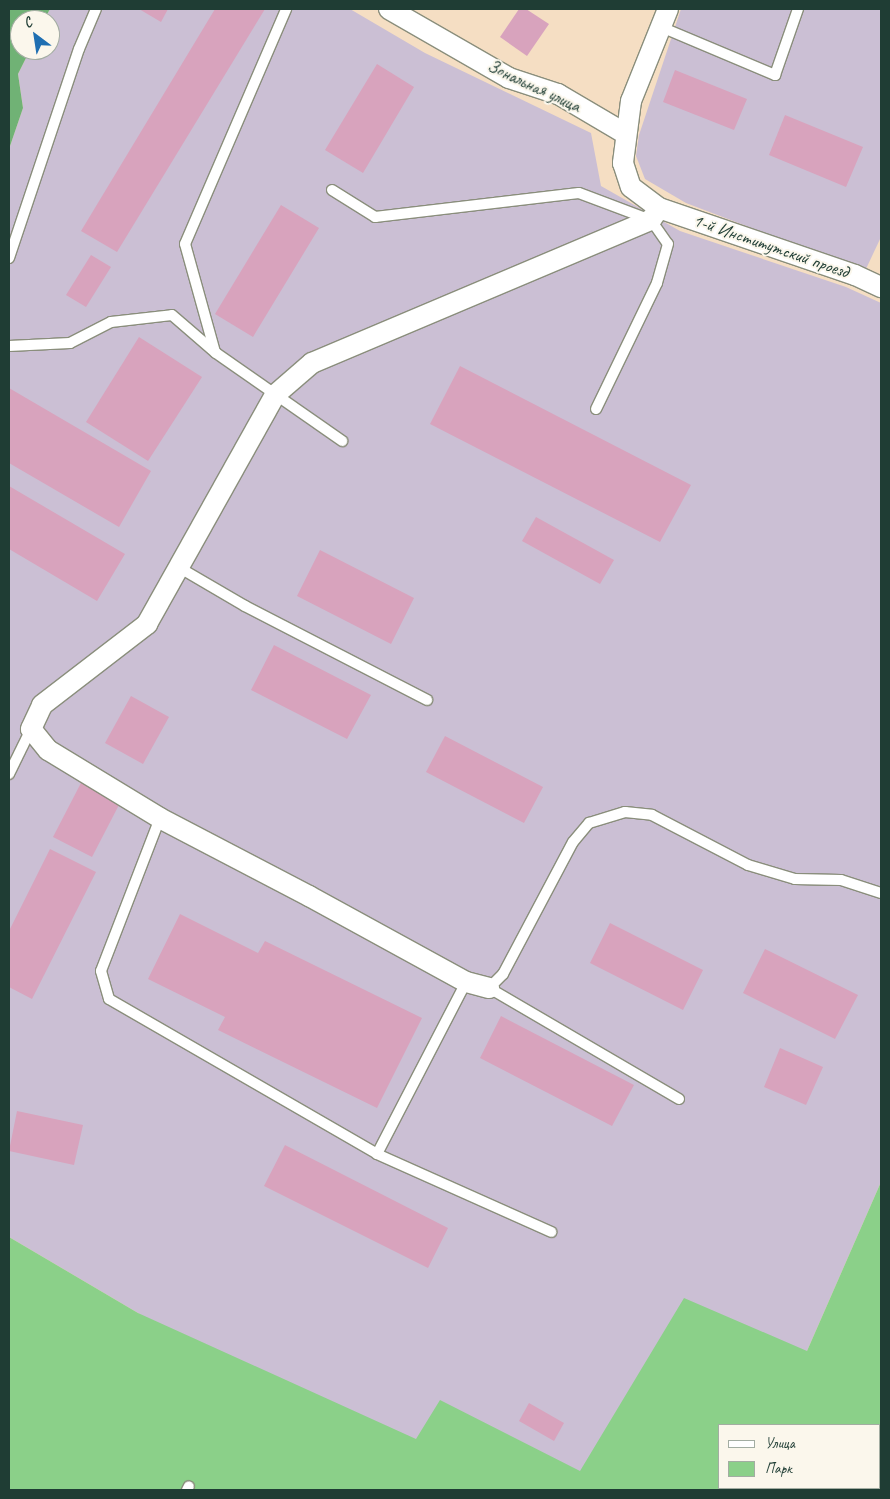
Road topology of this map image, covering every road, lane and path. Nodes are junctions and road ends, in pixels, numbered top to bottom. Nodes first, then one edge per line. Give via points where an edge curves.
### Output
1 (96, 9) edge
2 (286, 9) edge
3 (389, 9) edge
4 (668, 9) edge
5 (798, 9) edge
6 (661, 27) junction
7 (626, 134) junction
8 (332, 190) dead end
9 (655, 214) junction
10 (9, 258) edge
11 (881, 287) edge
12 (9, 346) edge
13 (216, 353) junction
14 (275, 395) junction
15 (596, 409) dead end
16 (342, 441) dead end
17 (180, 568) junction
18 (427, 700) dead end
19 (31, 729) junction
20 (9, 774) edge
21 (160, 818) junction
22 (881, 893) edge
23 (466, 982) junction
24 (489, 988) junction
25 (679, 1099) dead end
26 (377, 1154) junction
27 (551, 1232) dead end

1 - 10 lane via 78,49
2 - 13 lane via 185,244
3 - 7 street, Зональная улица via 509,78 558,94
4 - 6 street
5 - 6 lane via 775,75
6 - 7 street via 631,101
7 - 9 street via 623,163 632,187
8 - 9 lane via 375,217 579,193
9 - 11 street, 1-й Институтский проезд via 855,275
9 - 14 street via 312,363
9 - 15 lane via 668,244 662,267
12 - 13 lane via 70,343 111,322 172,315
13 - 14 lane
14 - 16 lane
14 - 17 street
17 - 18 lane via 245,606
17 - 19 street via 147,624 42,705
19 - 20 lane
19 - 21 street via 48,750
21 - 23 street
21 - 26 lane via 101,971 109,999
22 - 24 lane via 841,880 795,879 748,865 652,815 624,812 589,822 573,842 503,974
23 - 24 street
23 - 26 lane
24 - 25 lane
26 - 27 lane

